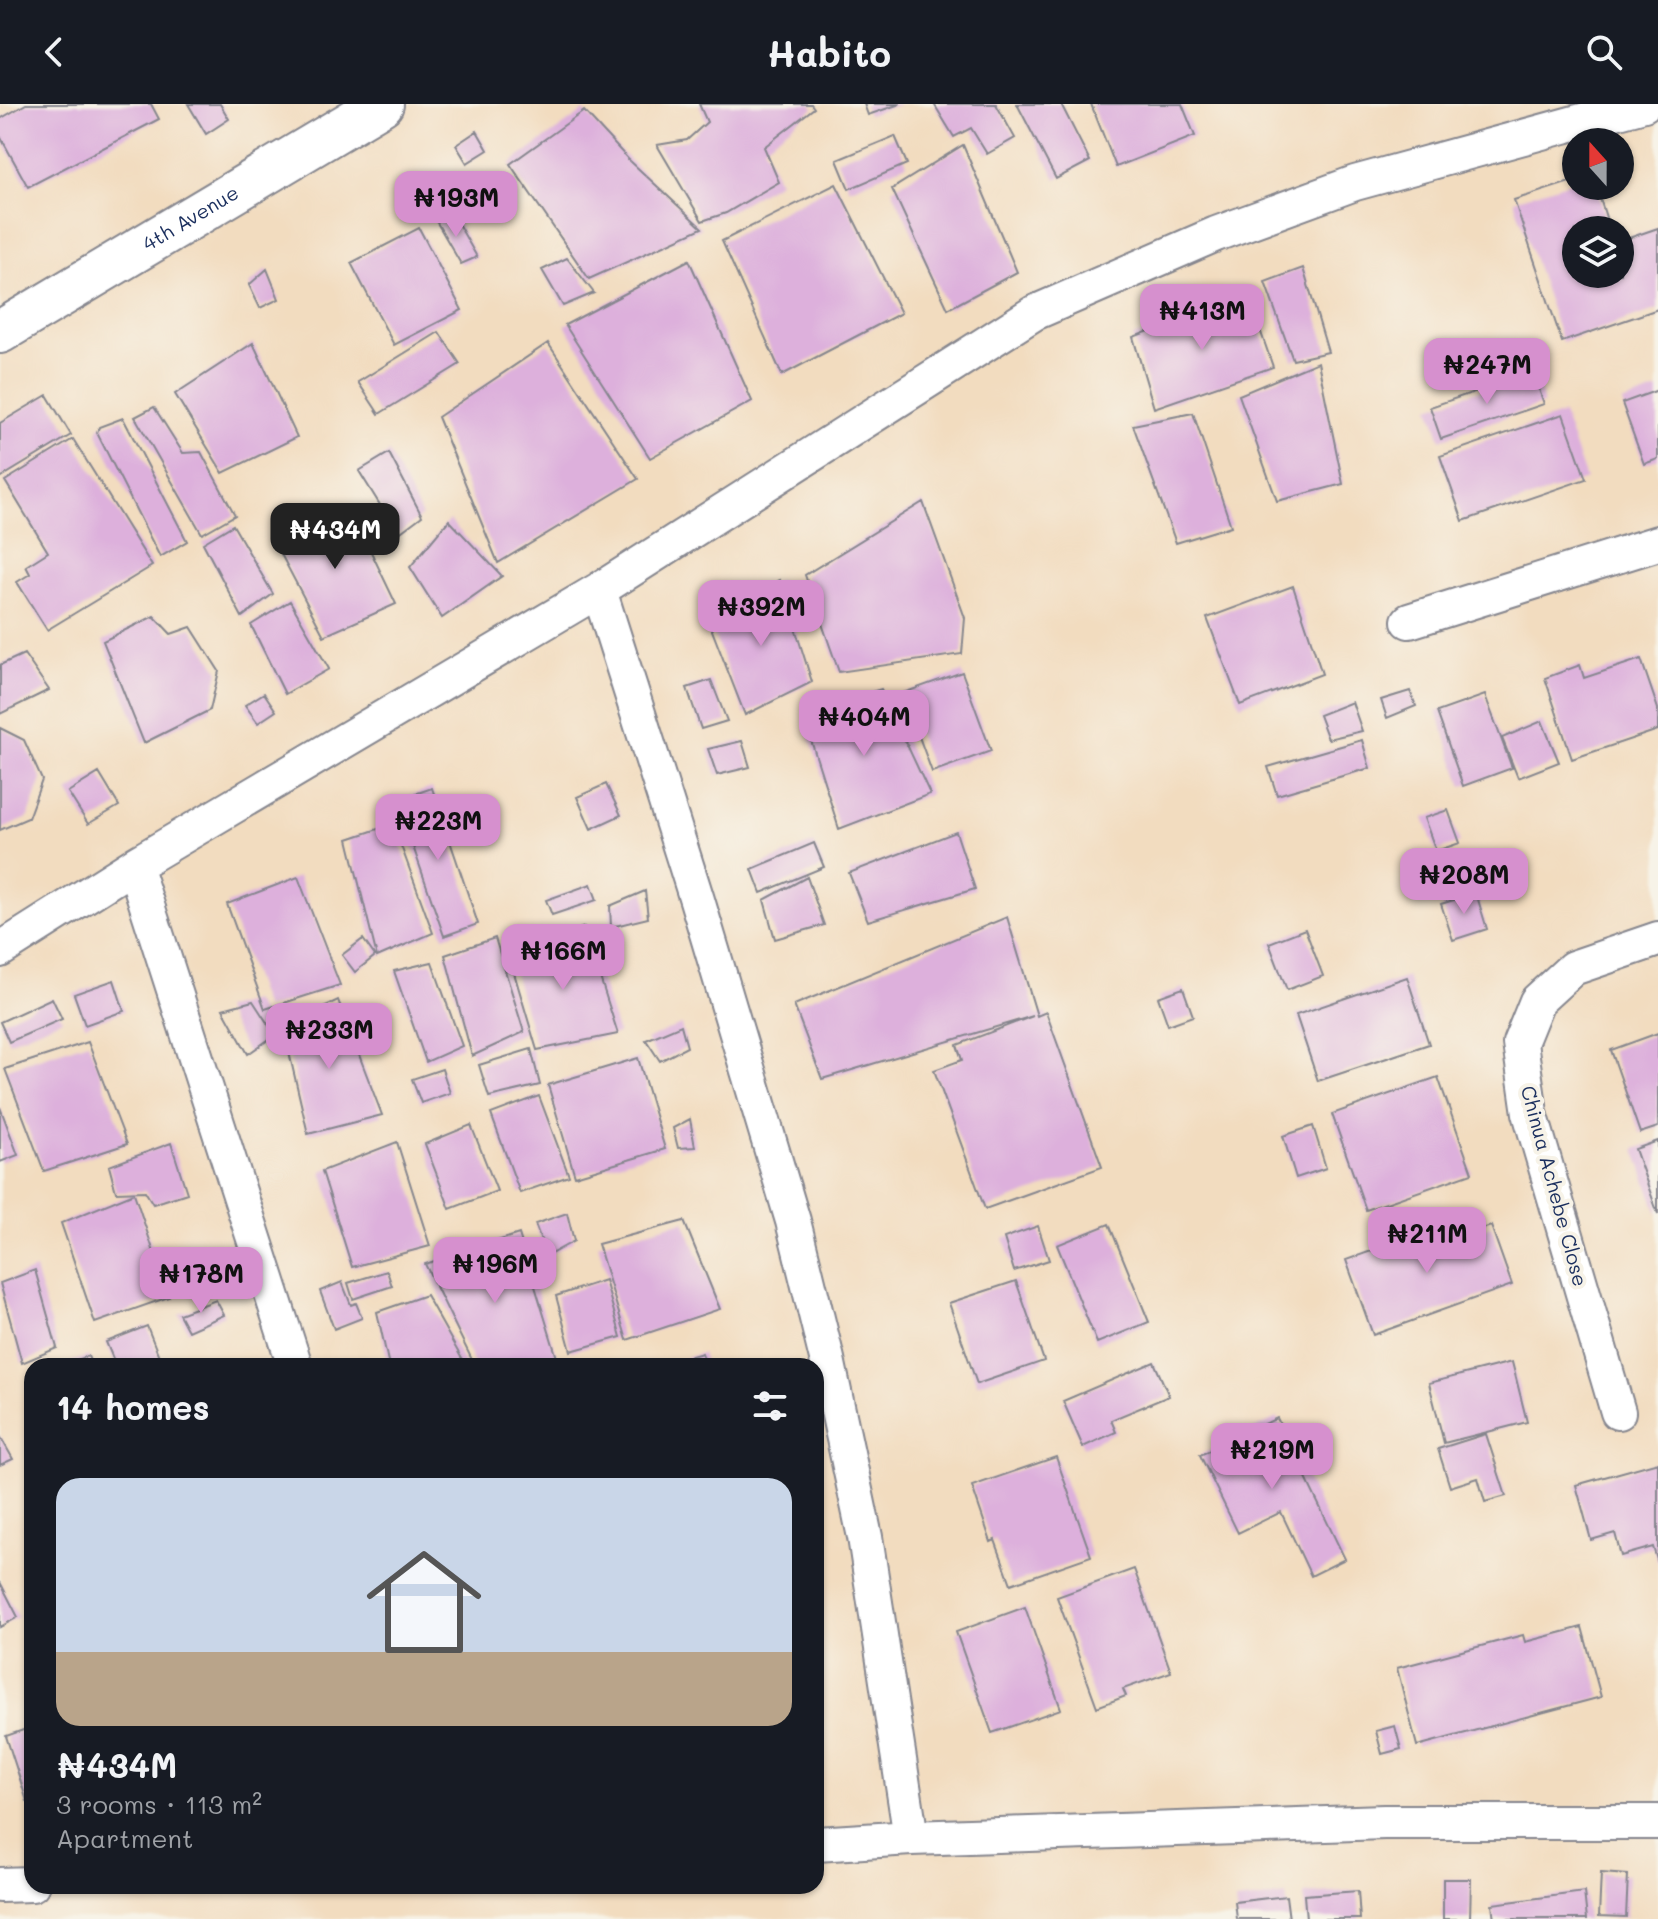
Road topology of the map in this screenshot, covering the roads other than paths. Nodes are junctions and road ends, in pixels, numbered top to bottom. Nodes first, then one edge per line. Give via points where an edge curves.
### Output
1 (382, 104) edge
2 (1644, 104) edge
3 (0, 332) edge
4 (1658, 543) edge
5 (599, 590) junction
6 (1409, 621) dead end
7 (134, 865) junction
8 (1658, 939) edge
9 (0, 950) edge
10 (292, 1358) edge
11 (1618, 1412) dead end
12 (1658, 1822) edge
13 (911, 1838) junction
14 (824, 1843) edge
15 (24, 1884) edge
16 (0, 1885) edge

1 - 3 street, 4th Avenue
2 - 5 street via 1355,183 1216,234 1034,313
4 - 6 street
5 - 7 street
5 - 13 street via 793,1221 865,1537
7 - 9 street
7 - 10 street
8 - 11 street, Chinua Achebe Close via 1573,968 1537,1001 1520,1043 1530,1113
12 - 13 street via 1384,1822
13 - 14 street
15 - 16 street

